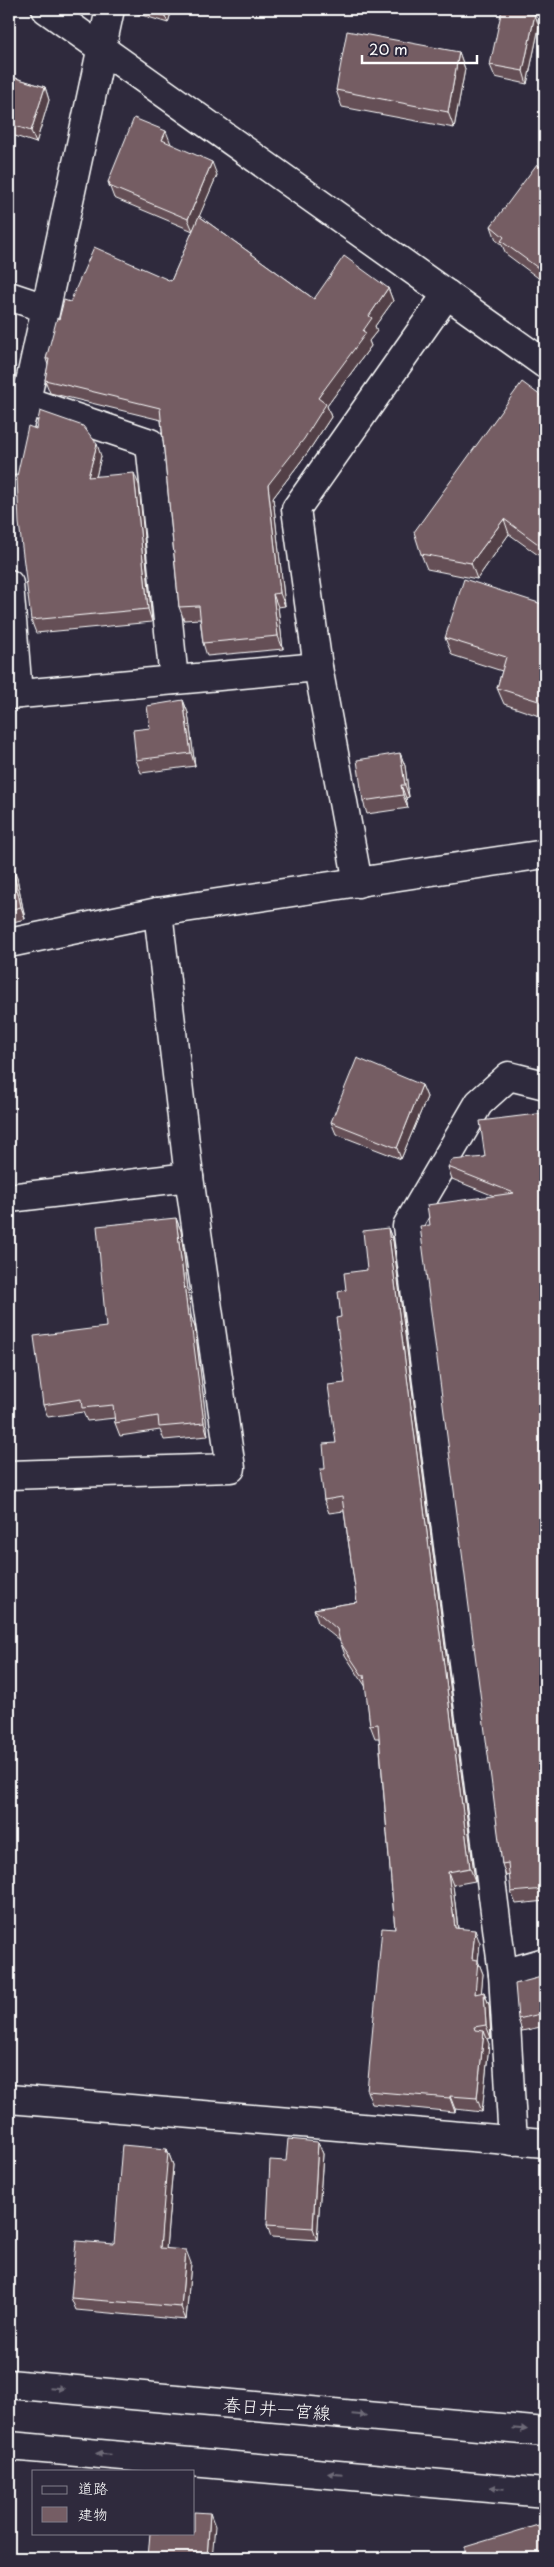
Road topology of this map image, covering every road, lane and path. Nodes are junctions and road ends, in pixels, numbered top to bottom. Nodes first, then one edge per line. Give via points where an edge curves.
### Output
1 (46, 9) edge
2 (110, 9) edge
3 (103, 49) junction
4 (447, 294) junction
5 (9, 296) edge
6 (45, 308) junction
7 (545, 364) edge
8 (26, 401) junction
9 (9, 462) edge
10 (9, 584) edge
11 (318, 667) junction
12 (174, 680) junction
13 (13, 695) edge
14 (544, 850) edge
15 (358, 883) junction
16 (158, 912) junction
17 (9, 943) edge
18 (545, 1085) edge
19 (190, 1177) junction
20 (9, 1198) edge
21 (9, 1475) edge
22 (545, 1962) edge
23 (503, 1974) junction
24 (9, 2099) edge
25 (513, 2141) junction
26 (545, 2143) edge
27 (9, 2384) edge
28 (545, 2432) edge
29 (9, 2446) edge
30 (545, 2493) edge

1 - 3 street
2 - 3 street
3 - 4 street
3 - 6 street
4 - 7 street
4 - 11 street via 296,509
5 - 6 street
6 - 8 street
8 - 9 street
8 - 12 street via 150,443
10 - 13 street
11 - 12 street
11 - 15 street
12 - 13 street
14 - 15 street
15 - 16 street
16 - 17 street
16 - 19 street
18 - 23 street via 509,1076 479,1104 407,1226
19 - 20 street
19 - 21 street via 231,1468
22 - 23 street
23 - 25 street
24 - 25 street
25 - 26 street
27 -> 28 street, 春日井一宮線
30 -> 29 street

